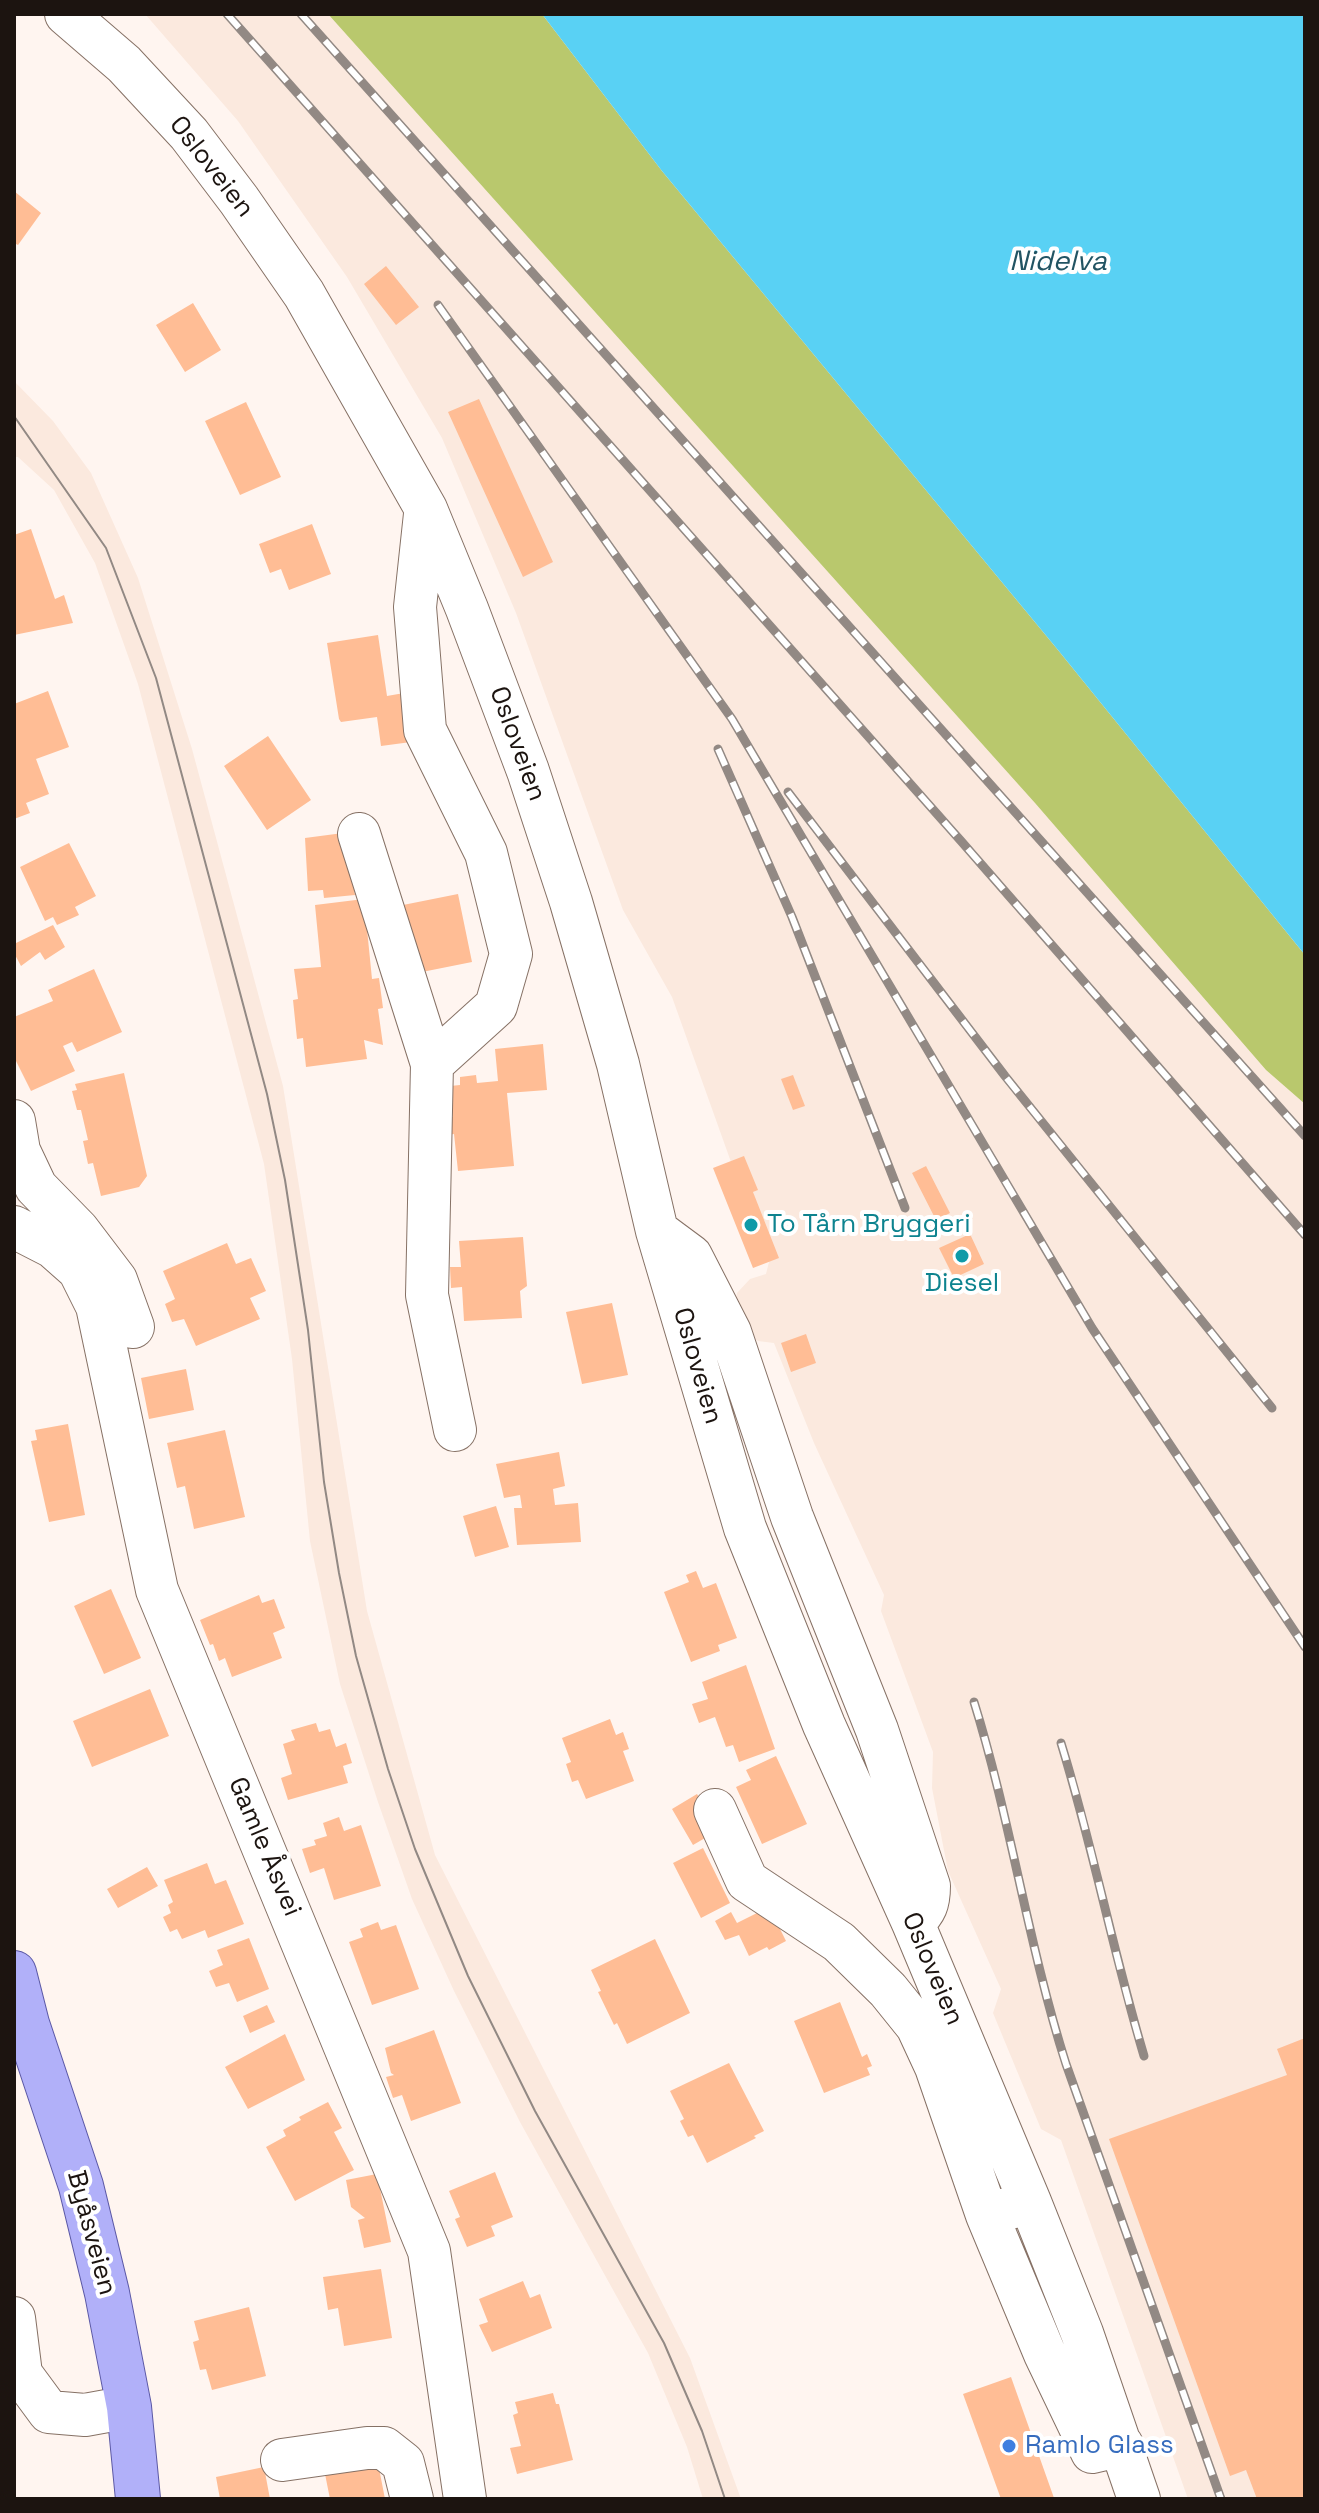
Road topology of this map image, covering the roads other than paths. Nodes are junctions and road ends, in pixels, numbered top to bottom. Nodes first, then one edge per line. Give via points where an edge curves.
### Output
1 (66, 14) edge
2 (426, 509) junction
3 (359, 834) dead end
4 (432, 1064) junction
5 (14, 1121) edge
6 (14, 1227) edge
7 (657, 1231) junction
8 (133, 1327) dead end
9 (455, 1430) dead end
10 (715, 1810) dead end
11 (913, 1923) junction
12 (14, 1973) edge
13 (1030, 2202) junction
14 (987, 2215) junction
15 (14, 2318) edge
16 (129, 2407) junction
17 (1122, 2445) junction
18 (282, 2460) dead end
19 (138, 2499) edge
20 (412, 2499) edge
21 (465, 2499) edge
22 (1139, 2499) edge

1 - 2 street, Osloveien via 124,64 189,134 239,200 304,294
2 - 4 street via 415,607 425,730 486,853 511,954 496,1006
2 - 7 street, Osloveien via 522,756 571,902 618,1064
3 - 4 street
4 - 9 street via 427,1295
5 - 8 street via 19,1151 36,1187 116,1280
6 - 21 street, Gamle Åsvei via 53,1247 79,1270 97,1306 157,1590 429,2251
7 - 11 street, Osloveien via 745,1528 824,1725
7 - 11 street via 691,1256 730,1332 792,1517 877,1730 929,1886 929,1902
10 - 14 street, Osloveien via 747,1881 839,1942 917,2026
11 - 13 street, Osloveien
12 - 16 main road, Byåsveien via 81,2186
13 - 14 street
13 - 17 street, Osloveien
14 - 17 street, Osloveien via 1092,2452
15 - 16 street via 21,2374 49,2412 85,2415
16 - 19 main road, Byåsveien
17 - 22 street, Osloveien
18 - 20 street via 384,2448 403,2463

